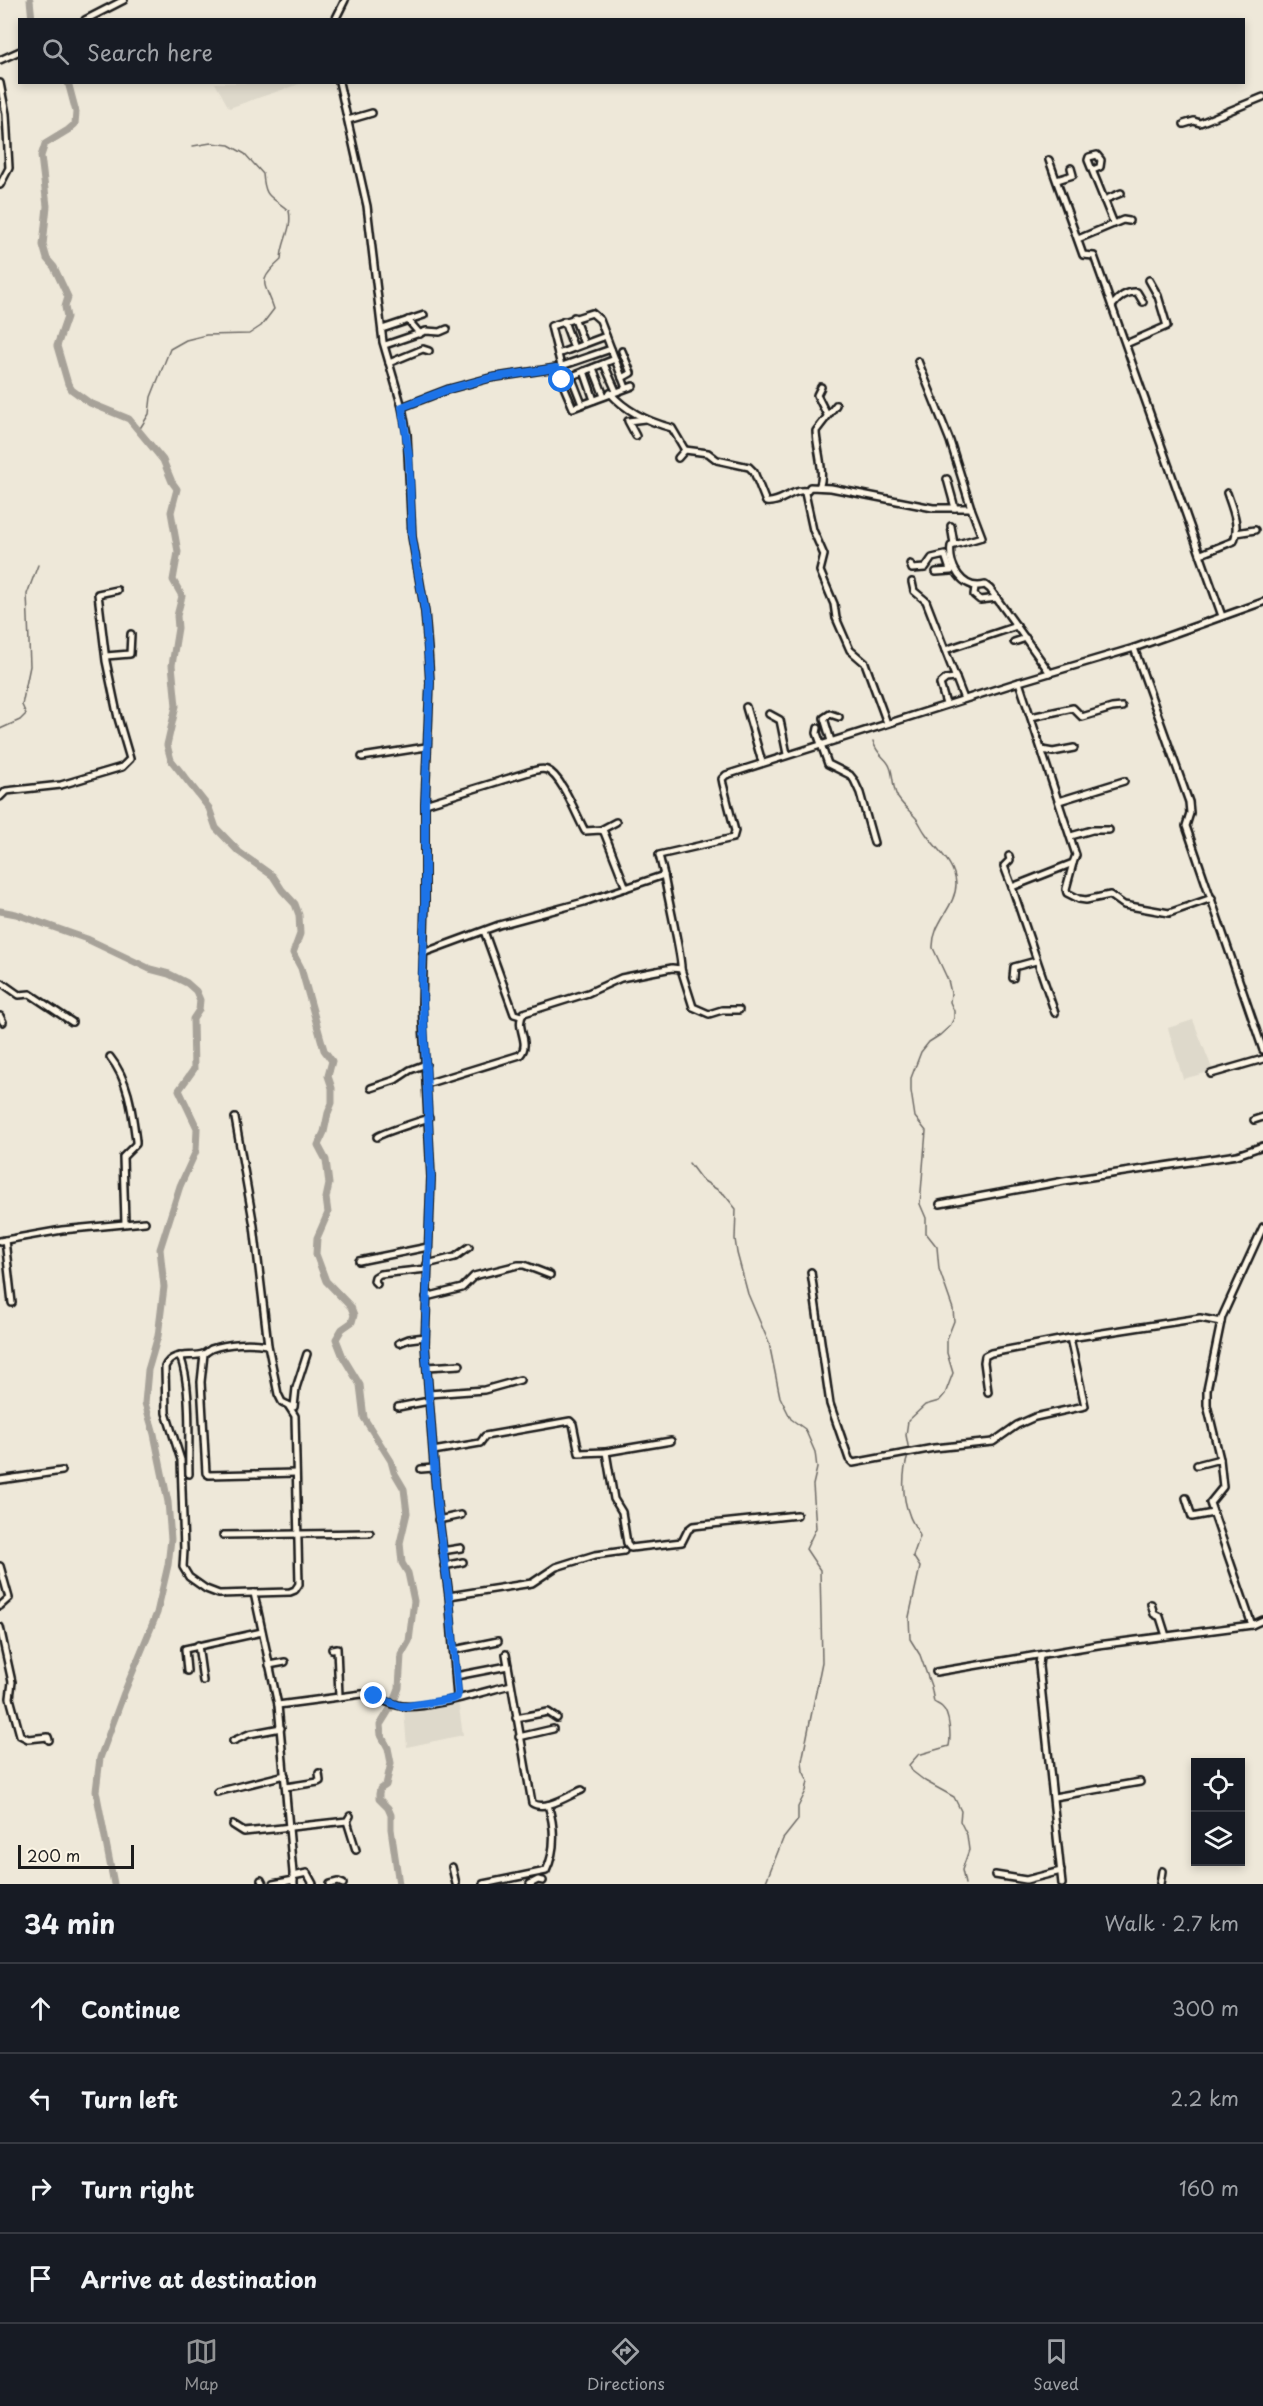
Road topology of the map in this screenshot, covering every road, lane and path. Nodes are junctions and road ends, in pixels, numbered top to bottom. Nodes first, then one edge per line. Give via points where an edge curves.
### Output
1 (124, 0) edge
2 (345, 0) edge
3 (89, 18) edge
4 (336, 18) edge
5 (18, 52) edge
6 (0, 60) edge
7 (0, 83) edge
8 (339, 84) edge
9 (1263, 97) edge
10 (372, 113) dead end
11 (348, 120) junction
12 (1184, 124) dead end
13 (1049, 160) dead end
14 (1071, 168) dead end
15 (1093, 170) dead end
16 (1056, 180) junction
17 (0, 184) edge
18 (1121, 193) dead end
19 (1104, 200) junction
20 (1130, 221) dead end
21 (1114, 224) junction
22 (1078, 239) junction
23 (1149, 280) dead end
24 (1143, 302) dead end
25 (1112, 306) junction
26 (424, 315) dead end
27 (574, 318) junction
28 (408, 320) junction
29 (564, 321) junction
30 (382, 329) junction
31 (447, 329) dead end
32 (420, 333) junction
33 (606, 336) junction
34 (584, 344) junction
35 (1126, 344) junction
36 (384, 345) junction
37 (574, 348) junction
38 (611, 349) junction
39 (429, 351) dead end
40 (622, 351) dead end
41 (558, 354) junction
42 (615, 359) junction
43 (918, 361) dead end
44 (389, 363) junction
45 (604, 364) junction
46 (559, 367) junction
47 (593, 368) junction
48 (584, 371) junction
49 (571, 376) junction
50 (622, 378) junction
51 (562, 380) junction
52 (633, 386) dead end
53 (821, 387) dead end
54 (626, 388) junction
55 (613, 392) junction
56 (604, 396) junction
57 (594, 400) junction
58 (582, 404) junction
59 (836, 405) dead end
60 (402, 407) junction
61 (827, 415) junction
62 (647, 419) junction
63 (636, 436) dead end
64 (685, 450) junction
65 (678, 458) dead end
66 (947, 479) dead end
67 (819, 487) junction
68 (806, 491) junction
69 (1227, 493) dead end
70 (971, 507) junction
71 (956, 508) junction
72 (951, 526) dead end
73 (1255, 530) dead end
74 (1236, 533) junction
75 (954, 544) junction
76 (1201, 554) junction
77 (910, 564) dead end
78 (953, 570) junction
79 (936, 572) dead end
80 (912, 582) dead end
81 (975, 587) junction
82 (117, 590) dead end
83 (997, 598) junction
84 (1263, 602) edge
85 (1222, 616) junction
86 (1017, 626) junction
87 (131, 634) dead end
88 (1026, 638) junction
89 (1014, 642) dead end
90 (1134, 648) junction
91 (945, 650) junction
92 (106, 656) junction
93 (1050, 673) junction
94 (956, 678) junction
95 (1020, 682) junction
96 (964, 699) junction
97 (946, 704) junction
98 (746, 707) dead end
99 (1122, 707) dead end
100 (769, 714) dead end
101 (839, 717) dead end
102 (1031, 717) junction
103 (887, 723) junction
104 (818, 728) dead end
105 (830, 739) junction
106 (820, 743) junction
107 (426, 747) junction
108 (1074, 748) dead end
109 (1042, 750) junction
110 (787, 754) junction
111 (362, 757) dead end
112 (762, 762) junction
113 (1124, 782) dead end
114 (0, 797) edge
115 (1059, 801) junction
116 (425, 804) junction
117 (616, 822) dead end
118 (601, 830) junction
119 (1109, 830) dead end
120 (1071, 836) junction
121 (874, 843) dead end
122 (1009, 856) dead end
123 (1073, 862) junction
124 (664, 875) junction
125 (1012, 886) junction
126 (626, 888) junction
127 (1212, 898) junction
128 (484, 931) junction
129 (423, 953) junction
130 (1036, 961) junction
131 (681, 969) junction
132 (1012, 978) dead end
133 (1, 981) edge
134 (739, 1010) dead end
135 (1055, 1013) dead end
136 (521, 1016) junction
137 (72, 1022) dead end
138 (1263, 1050) edge
139 (110, 1057) dead end
140 (1263, 1059) edge
141 (426, 1064) junction
142 (1211, 1074) dead end
143 (426, 1084) junction
144 (371, 1088) dead end
145 (1263, 1117) edge
146 (235, 1118) dead end
147 (429, 1118) junction
148 (1254, 1120) dead end
149 (377, 1137) dead end
150 (1263, 1146) edge
151 (940, 1204) dead end
152 (145, 1222) dead end
153 (125, 1223) junction
154 (1263, 1227) edge
155 (3, 1240) edge
156 (428, 1247) junction
157 (469, 1247) dead end
158 (359, 1261) dead end
159 (427, 1266) junction
160 (811, 1272) dead end
161 (550, 1275) dead end
162 (377, 1284) dead end
163 (426, 1297) junction
164 (12, 1303) dead end
165 (1221, 1322) junction
166 (425, 1337) junction
167 (1070, 1338) junction
168 (399, 1343) dead end
169 (268, 1345) junction
170 (204, 1354) junction
171 (307, 1354) dead end
172 (180, 1356) junction
173 (460, 1365) dead end
174 (427, 1367) junction
175 (520, 1380) dead end
176 (988, 1392) dead end
177 (429, 1397) junction
178 (288, 1405) junction
179 (398, 1407) dead end
180 (671, 1441) dead end
181 (433, 1451) junction
182 (606, 1452) junction
183 (1220, 1459) junction
184 (1197, 1465) dead end
185 (435, 1468) junction
186 (421, 1469) dead end
187 (62, 1471) dead end
188 (296, 1473) junction
189 (189, 1474) dead end
190 (0, 1480) edge
191 (1186, 1498) dead end
192 (1213, 1513) junction
193 (461, 1515) dead end
194 (797, 1515) dead end
195 (438, 1520) junction
196 (370, 1533) dead end
197 (223, 1535) dead end
198 (298, 1535) junction
199 (461, 1548) dead end
200 (442, 1551) junction
201 (624, 1551) dead end
202 (464, 1562) dead end
203 (0, 1566) edge
204 (444, 1566) junction
205 (254, 1593) junction
206 (449, 1596) junction
207 (1151, 1605) dead end
208 (0, 1606) edge
209 (1263, 1620) edge
210 (1252, 1625) junction
211 (0, 1627) edge
212 (262, 1632) junction
213 (1166, 1636) junction
214 (498, 1641) dead end
215 (198, 1645) junction
216 (332, 1648) dead end
217 (454, 1650) junction
218 (506, 1654) dead end
219 (1040, 1656) junction
220 (285, 1662) dead end
221 (269, 1665) junction
222 (508, 1666) junction
223 (187, 1671) dead end
224 (936, 1672) dead end
225 (456, 1676) junction
226 (203, 1681) dead end
227 (511, 1684) junction
228 (339, 1696) junction
229 (457, 1697) junction
230 (278, 1705) junction
231 (516, 1718) junction
232 (557, 1718) dead end
233 (280, 1728) junction
234 (553, 1729) dead end
235 (519, 1737) junction
236 (49, 1740) dead end
237 (233, 1741) dead end
238 (319, 1773) dead end
239 (285, 1775) junction
240 (1140, 1782) dead end
241 (286, 1787) junction
242 (582, 1790) dead end
243 (217, 1792) dead end
244 (1054, 1797) junction
245 (548, 1805) junction
246 (233, 1825) dead end
247 (289, 1828) junction
248 (356, 1850) dead end
249 (452, 1867) dead end
250 (1061, 1870) junction
251 (546, 1871) junction
252 (1162, 1871) dead end
253 (995, 1875) dead end
254 (294, 1880) edge
255 (543, 1883) edge
256 (273, 1884) edge
257 (313, 1884) edge
258 (330, 1884) edge
259 (343, 1884) edge
260 (456, 1884) edge
261 (483, 1884) edge
262 (530, 1884) edge
263 (1062, 1884) edge
264 (1160, 1884) edge

1 - 3 street
2 - 4 street
5 - 6 street
7 - 17 street via 9,168
8 - 11 street
9 - 12 street via 1200,123 1194,120
10 - 11 street
11 - 30 street via 367,206
13 - 16 street
14 - 16 street via 1073,175
15 - 19 street
16 - 22 street
18 - 19 street
19 - 21 street
20 - 21 street
21 - 22 street
22 - 25 street via 1083,255 1094,256
23 - 35 street via 1167,326
24 - 25 street via 1133,291
25 - 35 street
26 - 28 street
27 - 29 street
27 - 33 street via 592,313 600,320
27 - 34 street
28 - 30 street
28 - 32 street
29 - 37 street
29 - 41 street via 550,327
30 - 36 street
31 - 32 street
32 - 36 street
33 - 34 street
33 - 38 street
34 - 37 street
35 - 76 street
36 - 44 street
37 - 41 street
38 - 42 street
38 - 46 street
39 - 44 street via 423,349
40 - 50 street via 631,373
41 - 46 street
42 - 45 street
42 - 50 street
43 - 70 street
44 - 60 street
45 - 47 street
45 - 55 street
46 - 51 street
46 - 60 street via 490,378
47 - 48 street
47 - 56 street
48 - 49 street
48 - 57 street
49 - 51 street
49 - 58 street
50 - 54 street
51 - 58 street via 573,408
52 - 54 street
53 - 61 street via 817,395
54 - 55 street
55 - 56 street
55 - 62 street via 625,407
56 - 57 street
57 - 58 street
59 - 61 street
60 - 107 street via 409,457 412,537 428,649
61 - 67 street via 816,431 823,478
62 - 63 street via 628,421
62 - 64 street via 672,428
64 - 65 street
64 - 68 street via 708,453 717,460 749,467 766,502
66 - 71 street
67 - 68 street
67 - 71 street via 933,508
68 - 103 street via 813,530 825,555 820,572 836,618 850,650 865,663
69 - 74 street
70 - 71 street
70 - 75 street via 982,537
72 - 75 street
73 - 74 street
74 - 76 street via 1234,541
75 - 78 street via 950,548
76 - 85 street
77 - 78 street via 912,569 925,568 932,558 945,555
78 - 79 street
78 - 81 street
80 - 91 street via 914,591 926,601
81 - 83 street via 987,586
81 - 83 street via 974,595 980,600
82 - 92 street via 98,594
83 - 86 street
84 - 85 street
85 - 90 street
86 - 88 street
86 - 91 street
87 - 92 street via 130,654
88 - 89 street
88 - 93 street
90 - 93 street
90 - 127 street via 1190,802 1186,826
91 - 94 street
92 - 114 street via 129,761 122,767 61,785 6,791
93 - 95 street
94 - 96 street
94 - 97 street via 940,684
95 - 96 street
95 - 102 street
96 - 97 street
97 - 103 street
98 - 112 street
99 - 102 street via 1082,717 1073,708
100 - 110 street via 780,720
101 - 105 street via 830,714 824,718
102 - 109 street
103 - 105 street
104 - 106 street
105 - 106 street
106 - 110 street
106 - 121 street via 828,764 854,780
107 - 111 street
107 - 116 street
108 - 109 street
109 - 115 street
110 - 112 street
112 - 124 street via 722,779 735,831 733,838 659,855
113 - 115 street
115 - 120 street
116 - 118 street via 545,770 553,774 568,796 585,831
116 - 129 street
117 - 118 street
118 - 126 street
119 - 120 street
120 - 123 street via 1076,855
122 - 125 street via 1004,866
123 - 125 street
123 - 127 street via 1066,889 1079,899 1110,895 1124,905 1169,913
124 - 126 street
124 - 131 street
125 - 130 street
126 - 128 street
127 - 138 street
128 - 129 street
128 - 136 street via 514,1014
129 - 141 street
130 - 132 street via 1014,967
130 - 135 street
131 - 134 street via 693,1007 709,1014
131 - 136 street via 621,978
133 - 137 street via 19,995 30,994
136 - 143 street via 525,1046 520,1055
139 - 153 street via 129,1095 136,1140 123,1157
140 - 142 street
141 - 143 street
141 - 144 street
143 - 147 street
145 - 148 street
146 - 169 street via 254,1226
147 - 149 street
147 - 156 street
150 - 151 street via 1237,1155
152 - 153 street
153 - 155 street
154 - 165 street
155 - 164 street
156 - 158 street
156 - 159 street
157 - 159 street via 456,1257
159 - 162 street via 380,1274 375,1277
159 - 163 street
160 - 167 street via 830,1404 853,1463 912,1451 993,1442 1035,1417 1085,1406
161 - 163 street via 518,1265 474,1276 462,1288
163 - 166 street
165 - 167 street via 1200,1318
165 - 183 street via 1207,1390
166 - 168 street
166 - 174 street
167 - 176 street via 985,1356
169 - 170 street via 240,1344
169 - 178 street via 278,1394
170 - 172 street
170 - 188 street via 201,1382 206,1473
171 - 178 street via 294,1407
172 - 189 street via 186,1378
172 - 205 street via 165,1366 164,1394 181,1460 183,1567 189,1577 219,1594
173 - 174 street
174 - 177 street
175 - 177 street via 484,1390
177 - 179 street
177 - 181 street
178 - 188 street via 295,1416
180 - 182 street
181 - 182 street via 480,1443 485,1436 570,1420 579,1453
181 - 185 street
182 - 194 street via 614,1499 622,1512 631,1548 682,1542 693,1526
183 - 184 street
183 - 192 street via 1223,1487 1210,1501
185 - 186 street
185 - 195 street
187 - 190 street
188 - 198 street
191 - 192 street via 1192,1517
192 - 210 street
193 - 195 street
195 - 200 street
196 - 198 street
197 - 198 street
198 - 205 street via 299,1584 295,1590
199 - 200 street
200 - 204 street
201 - 206 street via 556,1567 532,1583
202 - 204 street
203 - 208 street via 9,1598
204 - 206 street
205 - 212 street
206 - 217 street
207 - 213 street
209 - 210 street
210 - 213 street
211 - 236 street via 12,1682 10,1698 20,1735
212 - 215 street
212 - 221 street
213 - 219 street
214 - 217 street
215 - 223 street via 184,1649
215 - 226 street
216 - 228 street via 337,1648
217 - 225 street
218 - 222 street
219 - 224 street
219 - 244 street
220 - 221 street
221 - 230 street
222 - 225 street
222 - 227 street
225 - 229 street
227 - 229 street
227 - 231 street
228 - 229 street via 362,1694 400,1706
228 - 230 street
230 - 233 street
231 - 232 street via 548,1712
231 - 235 street
233 - 237 street
233 - 239 street
234 - 235 street
235 - 245 street via 532,1803
238 - 241 street via 318,1782
239 - 241 street
239 - 243 street
240 - 244 street
241 - 247 street
242 - 245 street
244 - 250 street
245 - 251 street via 554,1844
246 - 247 street via 244,1832
247 - 248 street via 348,1819
247 - 254 street
249 - 260 street
250 - 253 street via 1026,1880
250 - 263 street
251 - 255 street
251 - 261 street
252 - 264 street
254 - 256 street
254 - 257 street via 307,1873
255 - 262 street via 538,1880
258 - 259 street

